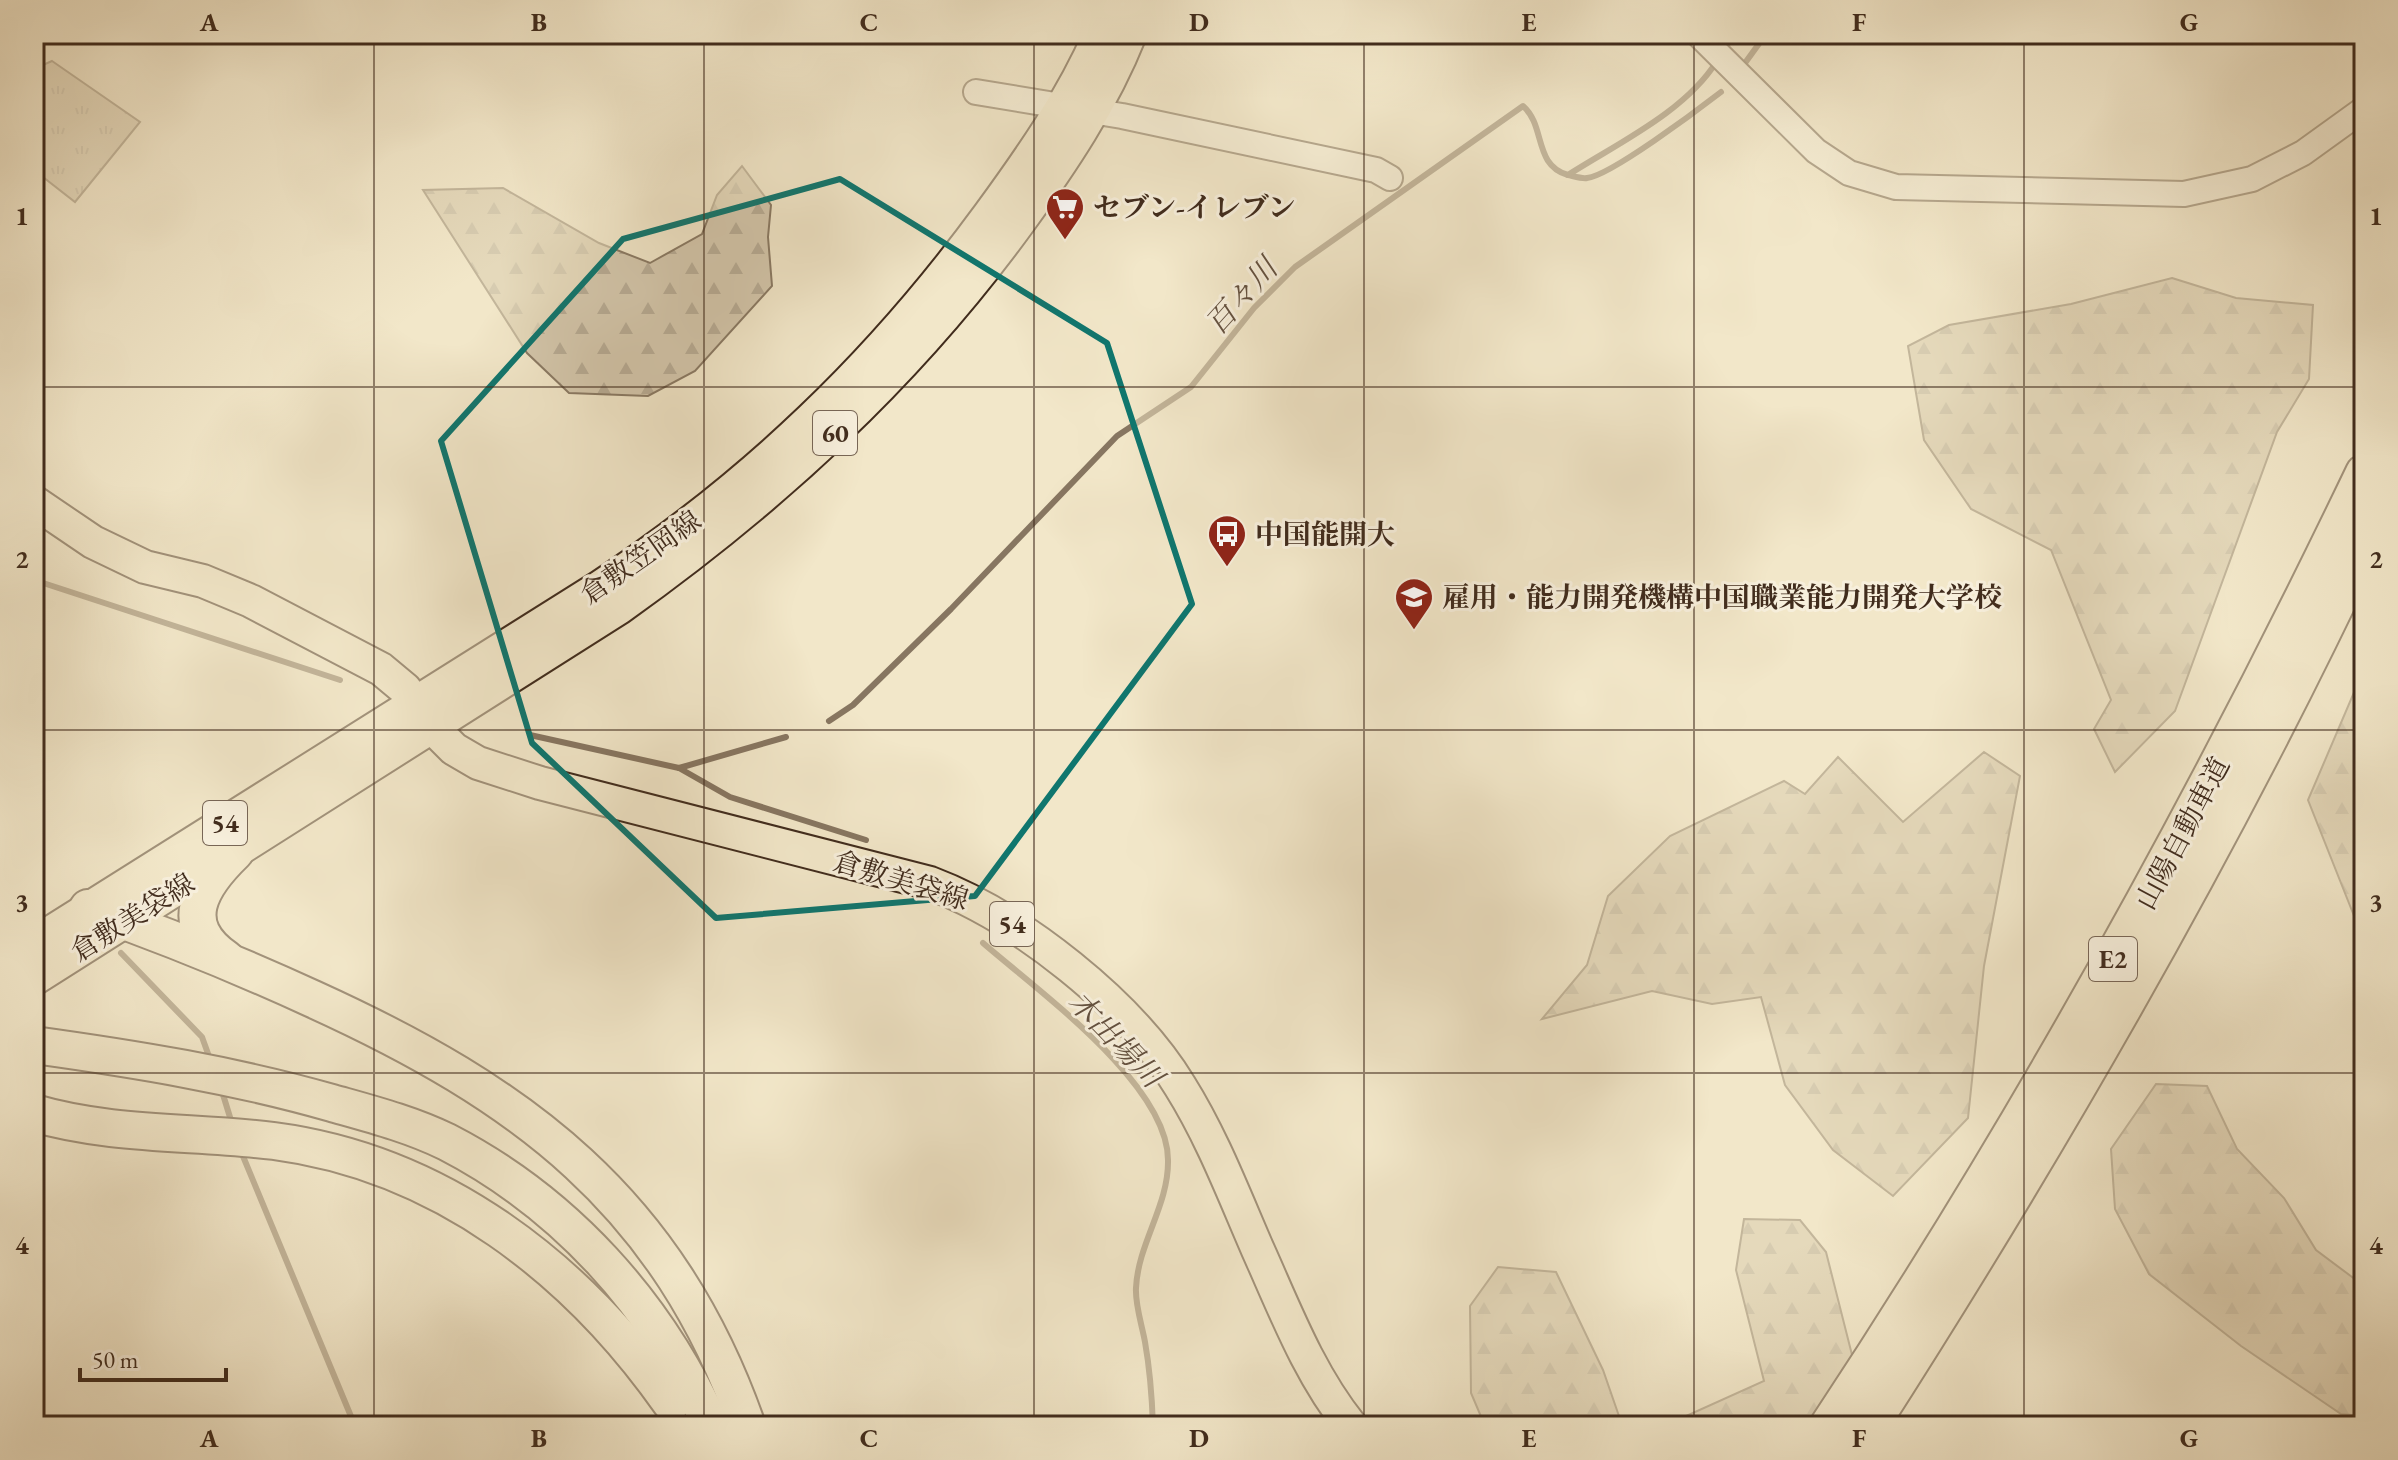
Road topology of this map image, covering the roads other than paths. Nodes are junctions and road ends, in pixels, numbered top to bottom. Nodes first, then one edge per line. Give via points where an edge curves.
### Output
1 (1100, 34) edge
2 (1130, 34) edge
3 (1713, 48) edge
4 (976, 92) dead end
5 (1077, 109) junction
6 (2364, 109) edge
7 (1390, 178) dead end
8 (2364, 473) edge
9 (34, 502) edge
10 (2364, 546) edge
11 (424, 716) junction
12 (235, 852) junction
13 (88, 908) junction
14 (126, 921) junction
15 (34, 943) edge
16 (232, 962) junction
17 (34, 979) edge
18 (34, 1045) edge
19 (327, 1101) junction
20 (34, 1113) edge
21 (676, 1415) edge
22 (711, 1426) edge
23 (747, 1426) edge
24 (1351, 1426) edge
25 (1828, 1426) edge
26 (1870, 1426) edge

1 - 5 main road, 倉敷笠岡線 / 60
2 - 5 main road, 倉敷笠岡線 / 60
3 - 6 street via 1816,151 1849,173 1896,187 2184,194 2252,179 2303,153
4 - 5 street
5 - 7 street via 1376,170
5 - 11 main road, 倉敷笠岡線 / 60 via 1045,186 978,278 841,428 745,514 671,570
8 - 25 highway, 山陽自動車道 / E2 via 2216,770 2103,978 1975,1197
9 - 11 main road via 93,542 145,567 203,581 251,601 381,669
10 - 26 highway, 山陽自動車道 / E2 via 2224,829 2131,996 2005,1215
11 - 12 main road, 倉敷美袋線 / 54
11 - 13 main road, 倉敷美袋線 / 54
11 - 24 main road, 倉敷美袋線 / 54 via 465,756 506,774 930,883 978,903 1019,929 1117,1009 1163,1060 1204,1128 1310,1363
12 - 14 main road, 倉敷美袋線 / 54
12 - 16 highway via 207,881 198,906 201,932
13 - 14 highway
13 - 15 main road, 倉敷美袋線 / 54
14 - 16 highway
14 - 17 main road, 倉敷美袋線 / 54
16 - 23 highway via 456,1070 592,1174 643,1231 689,1297 714,1342
18 - 19 highway via 205,1070
19 - 21 highway via 436,1156 536,1224 618,1313
19 - 22 highway via 445,1141 551,1211 635,1299 681,1367
20 - 21 highway via 100,1128 277,1142 373,1164 451,1197 522,1244 581,1297 635,1355

